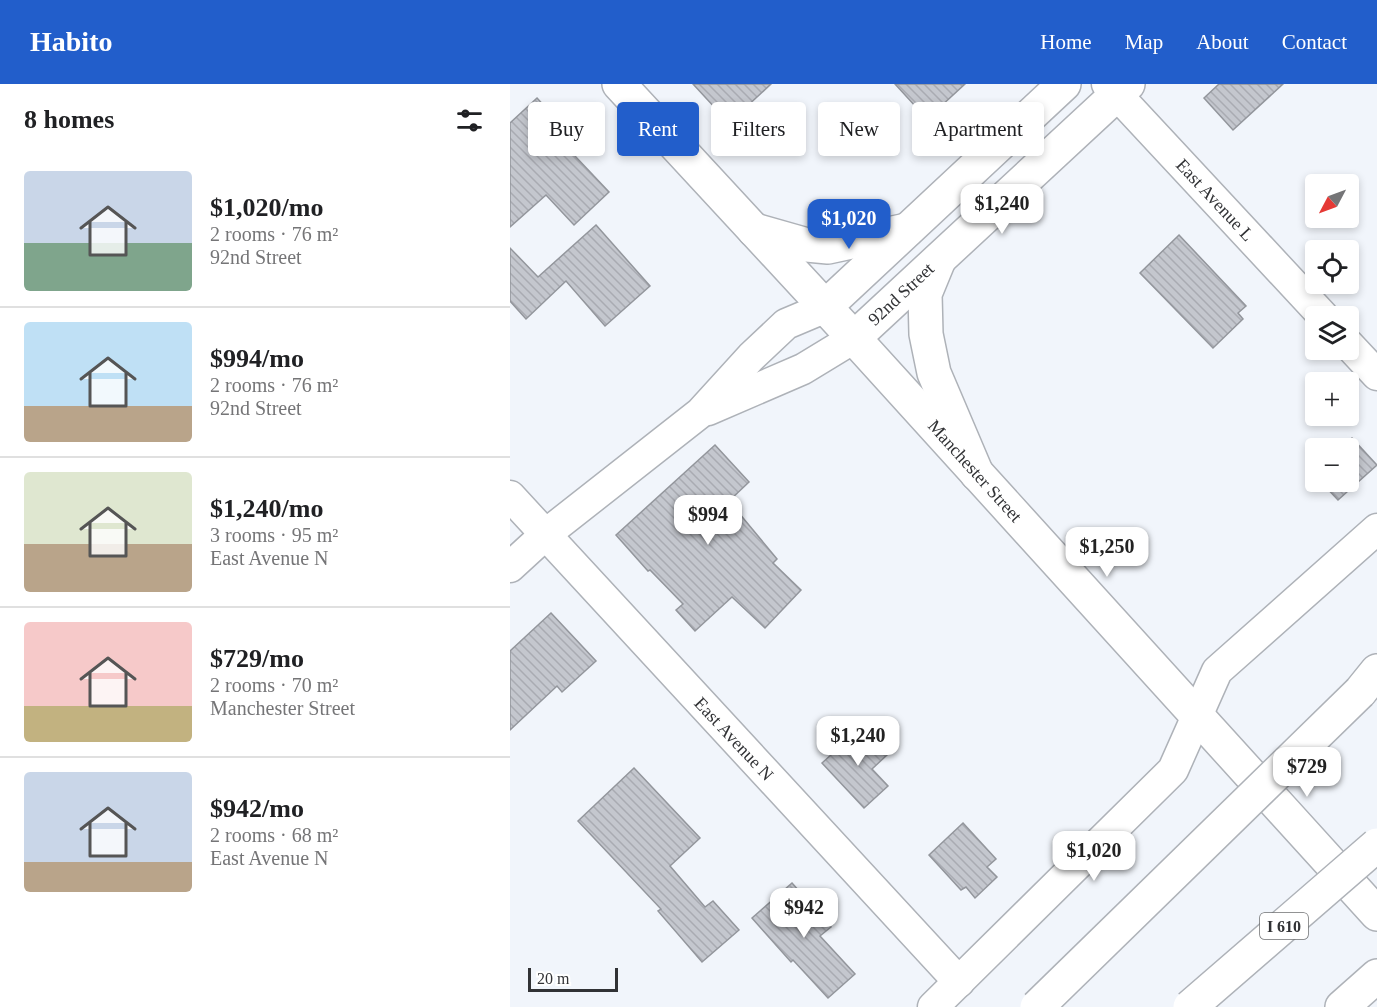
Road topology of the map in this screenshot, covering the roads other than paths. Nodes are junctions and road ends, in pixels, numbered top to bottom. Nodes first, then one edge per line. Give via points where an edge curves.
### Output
1 (619, 84) edge
2 (1064, 84) edge
3 (1117, 87) edge
4 (909, 229) junction
5 (754, 230) junction
6 (940, 258) junction
7 (1314, 306) edge
8 (824, 308) junction
9 (854, 338) junction
10 (1359, 356) edge
11 (1377, 375) edge
12 (700, 413) junction
13 (977, 474) junction
14 (510, 496) edge
15 (1377, 529) edge
16 (546, 534) junction
17 (510, 567) edge
18 (1368, 681) edge
19 (1199, 716) junction
20 (1377, 845) edge
21 (1377, 914) edge
22 (1377, 976) edge
23 (959, 982) junction
24 (933, 1007) edge
25 (1037, 1007) edge
26 (1190, 1007) edge
27 (1342, 1007) edge

1 - 5 main road, Manchester Street
2 - 4 main road, 92nd Street
3 - 6 main road, 92nd Street
3 - 7 street, East Avenue L
4 - 5 main road via 828,247
4 - 8 main road, 92nd Street
5 - 8 main road, Manchester Street
6 - 9 main road, 92nd Street
6 - 13 main road via 925,294 926,334 934,374
8 - 9 main road, Manchester Street
8 - 12 street, 92nd Street via 786,324
9 - 12 street, 92nd Street via 803,369
9 - 13 main road, Manchester Street
10 - 11 street
12 - 16 street, 92nd Street
13 - 19 main road, Manchester Street
14 - 16 street, East Avenue N
15 - 19 street via 1217,671
16 - 17 street, 92nd Street
16 - 23 street, East Avenue N
18 - 25 main road, bridge
19 - 21 main road, Manchester Street
19 - 23 street via 1173,770
20 - 26 main road, I 610, bridge
22 - 27 main road
23 - 24 street

